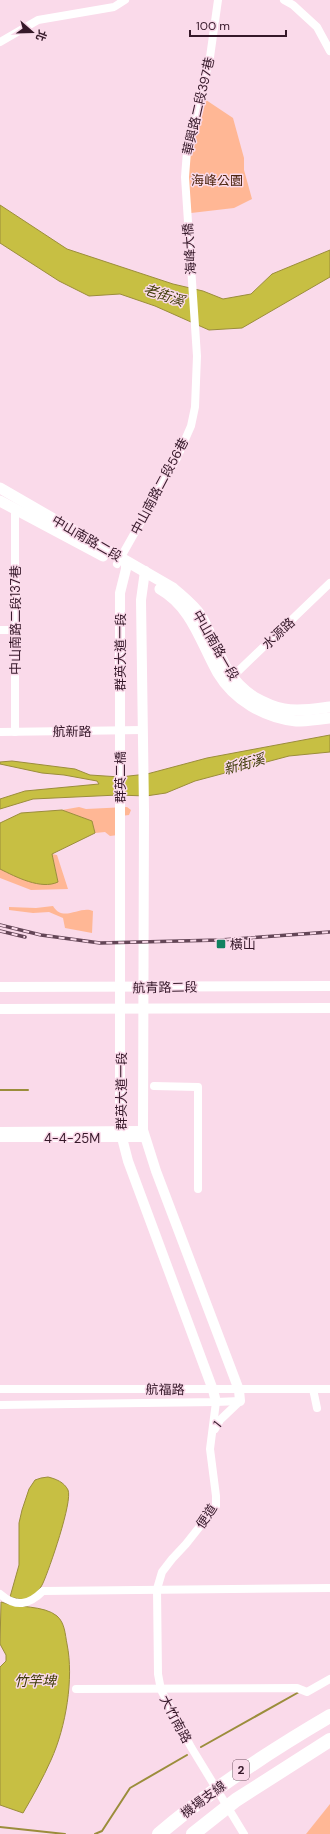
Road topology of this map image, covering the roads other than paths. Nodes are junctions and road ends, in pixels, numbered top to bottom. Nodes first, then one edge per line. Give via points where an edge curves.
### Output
1 (125, 0) edge
2 (218, 0) edge
3 (284, 0) edge
4 (0, 42) edge
5 (330, 51) edge
6 (187, 212) joint
7 (197, 356) joint
8 (0, 488) edge
9 (0, 500) edge
10 (15, 509) junction
11 (122, 563) junction
12 (145, 576) junction
13 (330, 583) edge
14 (171, 591) joint
15 (0, 630) edge
16 (14, 630) junction
17 (228, 680) junction
18 (330, 708) edge
19 (330, 718) edge
20 (143, 730) junction
21 (120, 731) junction
22 (0, 732) edge
23 (15, 732) junction
24 (120, 743) joint
25 (144, 744) joint
26 (144, 810) joint
27 (120, 811) joint
28 (330, 986) edge
29 (0, 987) edge
30 (142, 987) junction
31 (121, 988) junction
32 (121, 1008) junction
33 (330, 1008) edge
34 (0, 1009) edge
35 (142, 1009) junction
36 (154, 1086) dead end
37 (0, 1131) edge
38 (121, 1134) junction
39 (144, 1134) junction
40 (0, 1138) edge
41 (198, 1189) dead end
42 (0, 1389) edge
43 (313, 1389) junction
44 (330, 1389) edge
45 (213, 1390) junction
46 (239, 1390) junction
47 (240, 1401) junction
48 (216, 1402) junction
49 (0, 1404) edge
50 (317, 1408) dead end
51 (213, 1431) junction
52 (330, 1588) edge
53 (157, 1589) junction
54 (0, 1594) edge
55 (330, 1679) edge
56 (76, 1689) dead end
57 (160, 1690) junction
58 (330, 1716) edge
59 (330, 1740) edge
60 (159, 1834) edge
61 (193, 1834) edge
62 (244, 1834) edge

1 - 4 street via 114,7 38,20
2 - 6 street, 華興路二段397巷 via 210,57 187,151
3 - 5 street via 317,27
6 - 7 street, 海峰大橋
7 - 11 street, 中山南路二段56巷 via 195,407 190,426 177,458
8 - 11 main road, 中山南路二段
9 - 10 main road, 中山南路二段
10 - 11 main road, 中山南路二段
10 - 16 street, 中山南路二段137巷
11 - 12 main road, 中山南路二段
11 - 21 street, 群英大道一段
12 - 14 main road, 中山南路二段
12 - 20 street, 群英大道一段 via 141,600
13 - 17 street, 水源路
14 - 17 main road, 中山南路一段 via 195,624 218,673
15 - 16 street
16 - 23 street, 中山南路二段137巷
17 - 18 main road, 中山南路一段 via 273,706 298,710
17 - 19 main road, 中山南路一段 via 232,692 247,703 281,719 298,721
20 - 21 street, 航新路
20 - 25 street, 群英大道一段
21 - 23 street, 航新路
21 - 24 street, 群英大道一段
22 - 23 street, 航新路
24 - 27 street, 群英二橋
25 - 26 street, 群英二橋
26 - 30 street, 群英大道一段
27 - 31 street, 群英大道一段
28 - 30 street, 航青路二段
29 - 31 street, 航青路二段
30 - 31 street, 航青路二段
30 - 35 street, 群英大道一段
31 - 32 street, 群英大道一段
32 - 34 street, 航青路二段
32 - 35 street, 航青路二段
32 - 38 street, 群英大道一段
33 - 35 street, 航青路二段
35 - 39 street, 群英大道一段
36 - 41 street via 198,1087
37 - 38 street, 4-4-25M
38 - 39 street, 4-4-25M
38 - 40 street, 4-4-25M
38 - 45 street, 群英大道一段 via 128,1161
39 - 46 street, 群英大道一段
42 - 45 street, 航福路
43 - 44 street, 航福路
43 - 46 street, 航福路
43 - 50 street
45 - 46 street, 航福路
45 - 48 street, 群英大道一段
46 - 47 street, 群英大道一段
47 - 48 street, 航福路
47 - 51 street, 1 via 220,1420
48 - 49 street, 航福路
48 - 51 street, 1
51 - 53 street, 便道 via 210,1449 216,1506 162,1572
52 - 53 street
53 - 54 street via 43,1590 34,1600 23,1602 9,1602
53 - 57 street, 大竹南路
55 - 57 street via 307,1692 296,1688
56 - 57 street
57 - 62 street, 大竹南路
58 - 60 highway, 機場支線 / 2 via 273,1749 224,1782
59 - 61 highway, 機場支線 / 2 via 236,1800

